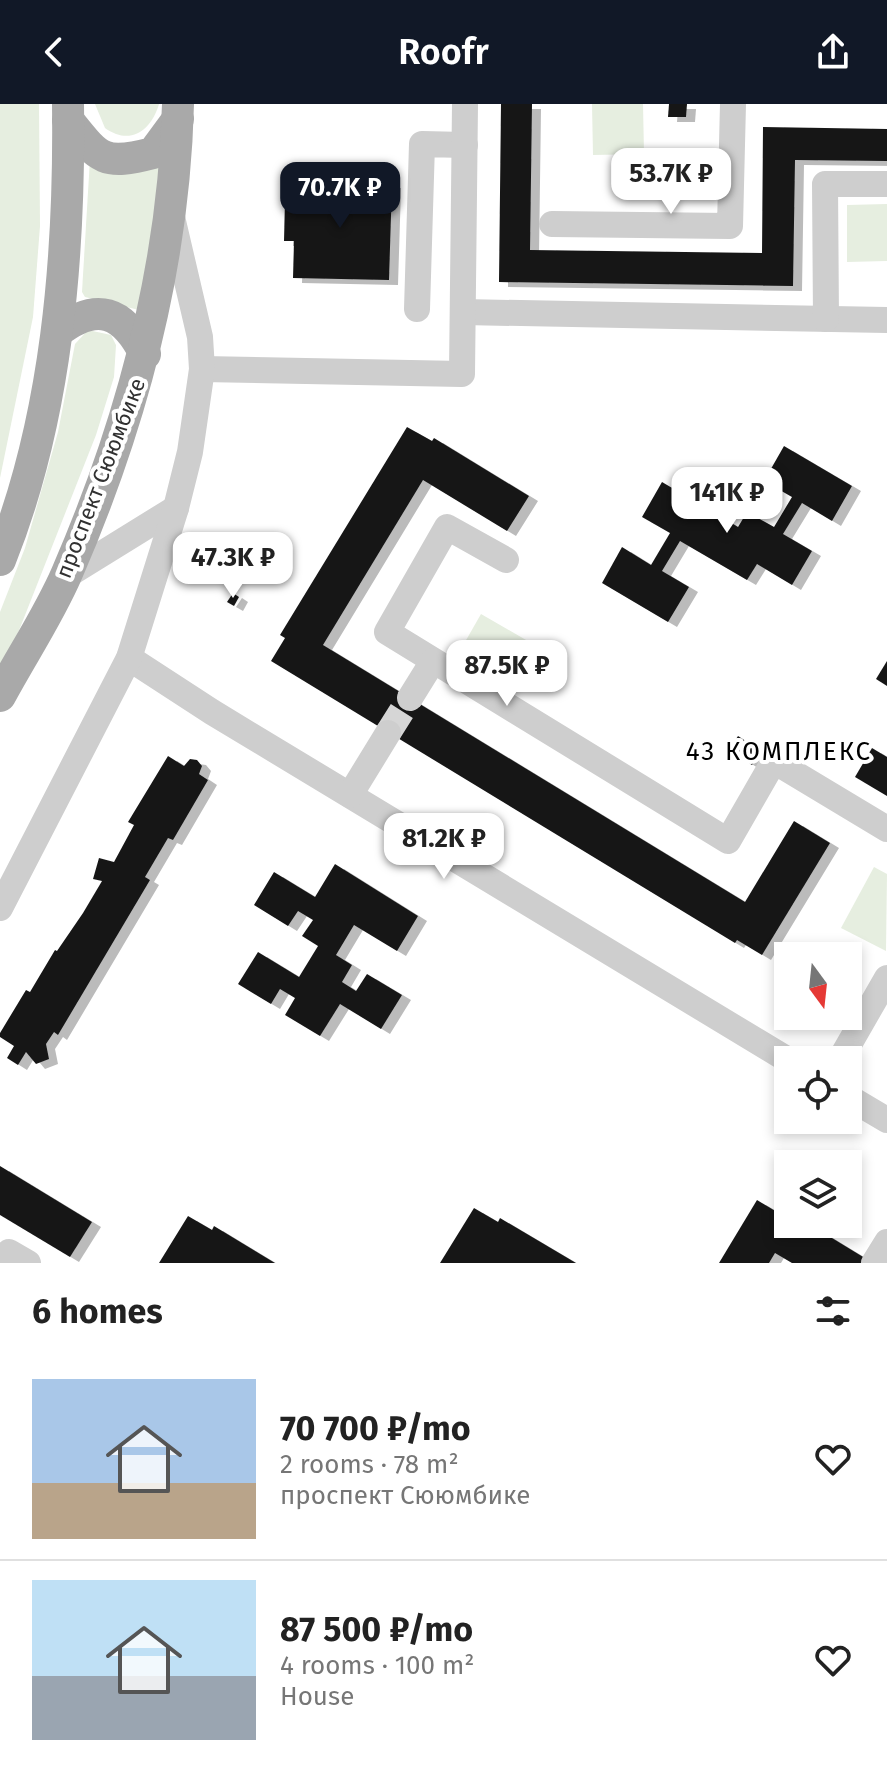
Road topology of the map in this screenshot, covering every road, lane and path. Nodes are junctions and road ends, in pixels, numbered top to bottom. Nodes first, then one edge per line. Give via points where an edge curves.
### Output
1 (465, 104) edge
2 (733, 104) edge
3 (68, 112) edge
4 (178, 112) edge
5 (465, 145) junction
6 (887, 184) edge
7 (172, 216) junction
8 (552, 224) dead end
9 (417, 309) dead end
10 (463, 312) junction
11 (826, 319) junction
12 (887, 320) edge
13 (57, 332) junction
14 (145, 354) junction
15 (202, 369) junction
16 (176, 508) junction
17 (0, 560) edge
18 (506, 560) dead end
19 (66, 576) junction
20 (129, 658) junction
21 (433, 661) junction
22 (0, 696) edge
23 (410, 698) tunnel mouth
24 (388, 733) tunnel mouth
25 (350, 795) junction
26 (887, 829) edge
27 (0, 908) edge
28 (887, 978) edge
29 (848, 1046) edge
30 (774, 1052) edge
31 (862, 1105) edge
32 (887, 1120) edge
33 (887, 1242) edge
34 (2, 1263) edge
35 (28, 1263) edge
36 (874, 1263) edge

1 - 5 street
2 - 8 street via 730,226
3 - 4 main road via 95,153 121,161 153,153
3 - 13 main road
4 - 7 main road, проспект Сююмбике
5 - 9 street via 422,144
5 - 10 street
6 - 11 street via 825,184
7 - 14 main road, проспект Сююмбике
7 - 15 street via 200,337
10 - 11 street
10 - 15 street via 462,374
11 - 12 street
13 - 14 main road via 76,317 112,315 132,327
13 - 17 main road via 43,407
14 - 19 main road, проспект Сююмбике via 129,415
15 - 16 street
16 - 19 street
16 - 20 street
18 - 21 street via 447,527 387,632
19 - 22 main road, проспект Сююмбике
20 - 25 street
20 - 27 street
21 - 23 street
21 - 26 street via 728,841 774,761
24 - 25 street
25 - 30 street
28 - 29 street
31 - 32 street
33 - 36 street
34 - 35 street via 9,1252

